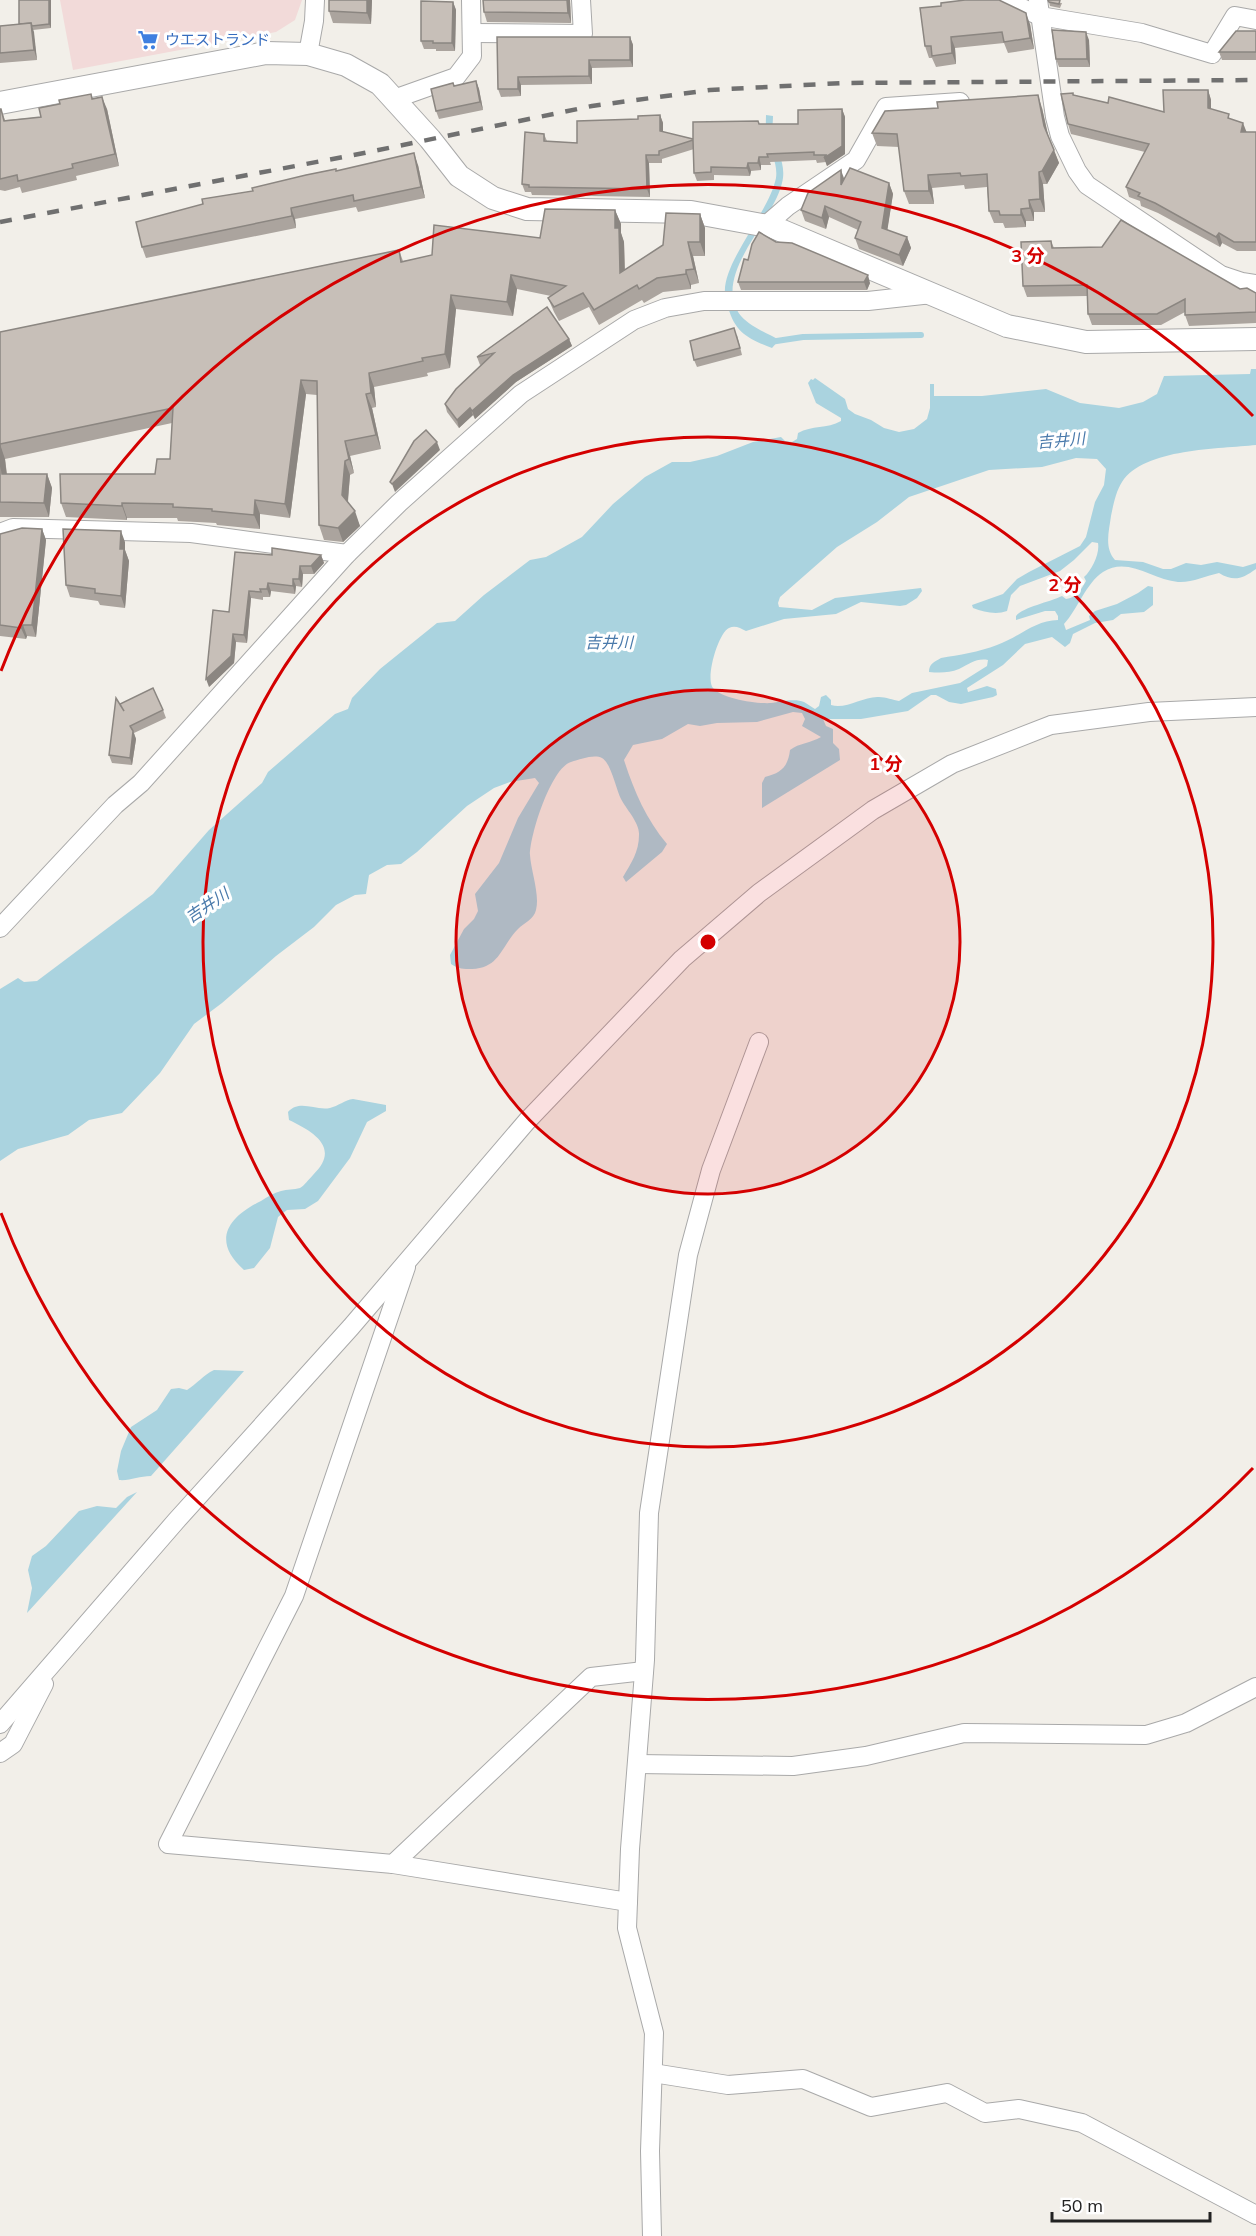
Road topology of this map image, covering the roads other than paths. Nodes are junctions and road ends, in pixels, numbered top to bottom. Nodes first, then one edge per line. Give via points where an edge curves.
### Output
1 (315, 0) edge
2 (471, 0) edge
3 (581, 0) edge
4 (1004, 0) edge
5 (1039, 8) edge
6 (1256, 20) edge
7 (472, 33) junction
8 (308, 54) junction
9 (394, 99) junction
10 (981, 101) edge
11 (0, 103) edge
12 (765, 226) junction
13 (1256, 284) edge
14 (933, 294) junction
15 (1256, 339) edge
16 (0, 533) edge
17 (347, 554) junction
18 (1256, 707) edge
19 (0, 928) edge
20 (759, 1042) dead end
21 (410, 1257) junction
22 (59, 1656) junction
23 (644, 1671) junction
24 (1256, 1687) edge
25 (0, 1724) edge
26 (0, 1753) edge
27 (637, 1764) junction
28 (393, 1864) junction
29 (628, 1902) junction
30 (653, 2073) junction
31 (1256, 2215) edge
32 (652, 2236) edge

1 - 8 street
2 - 7 street
3 - 7 street via 583,34
4 - 5 street
5 - 6 street via 1212,54 1235,15
5 - 13 street via 1046,96 1060,136 1087,185 1221,275
7 - 9 street via 472,56 456,77
8 - 9 street via 346,64 380,84
8 - 11 street via 266,53
9 - 12 street via 459,176 493,198 527,209 691,212
10 - 12 street via 886,107 856,160
12 - 14 street
14 - 15 street via 1007,326 1086,342
14 - 17 street via 868,300 704,301 665,308 634,320 521,394
16 - 17 street via 13,528 191,533
17 - 19 street via 141,783 115,805
18 - 21 street via 1149,712 1051,725 952,764 873,810 759,893 682,960 527,1121
20 - 23 street via 711,1170 688,1255 649,1513
21 - 22 street
21 - 28 street via 294,1596 168,1844
22 - 25 street
22 - 26 street via 13,1744
23 - 27 street
23 - 28 street via 591,1677
24 - 27 street via 1186,1723 1146,1735 964,1733 866,1756 793,1766
27 - 29 street
28 - 29 street
29 - 30 street via 627,1928 654,2033
30 - 31 street via 728,2085 803,2079 872,2107 947,2093 985,2113 1019,2109 1082,2123
30 - 32 street

